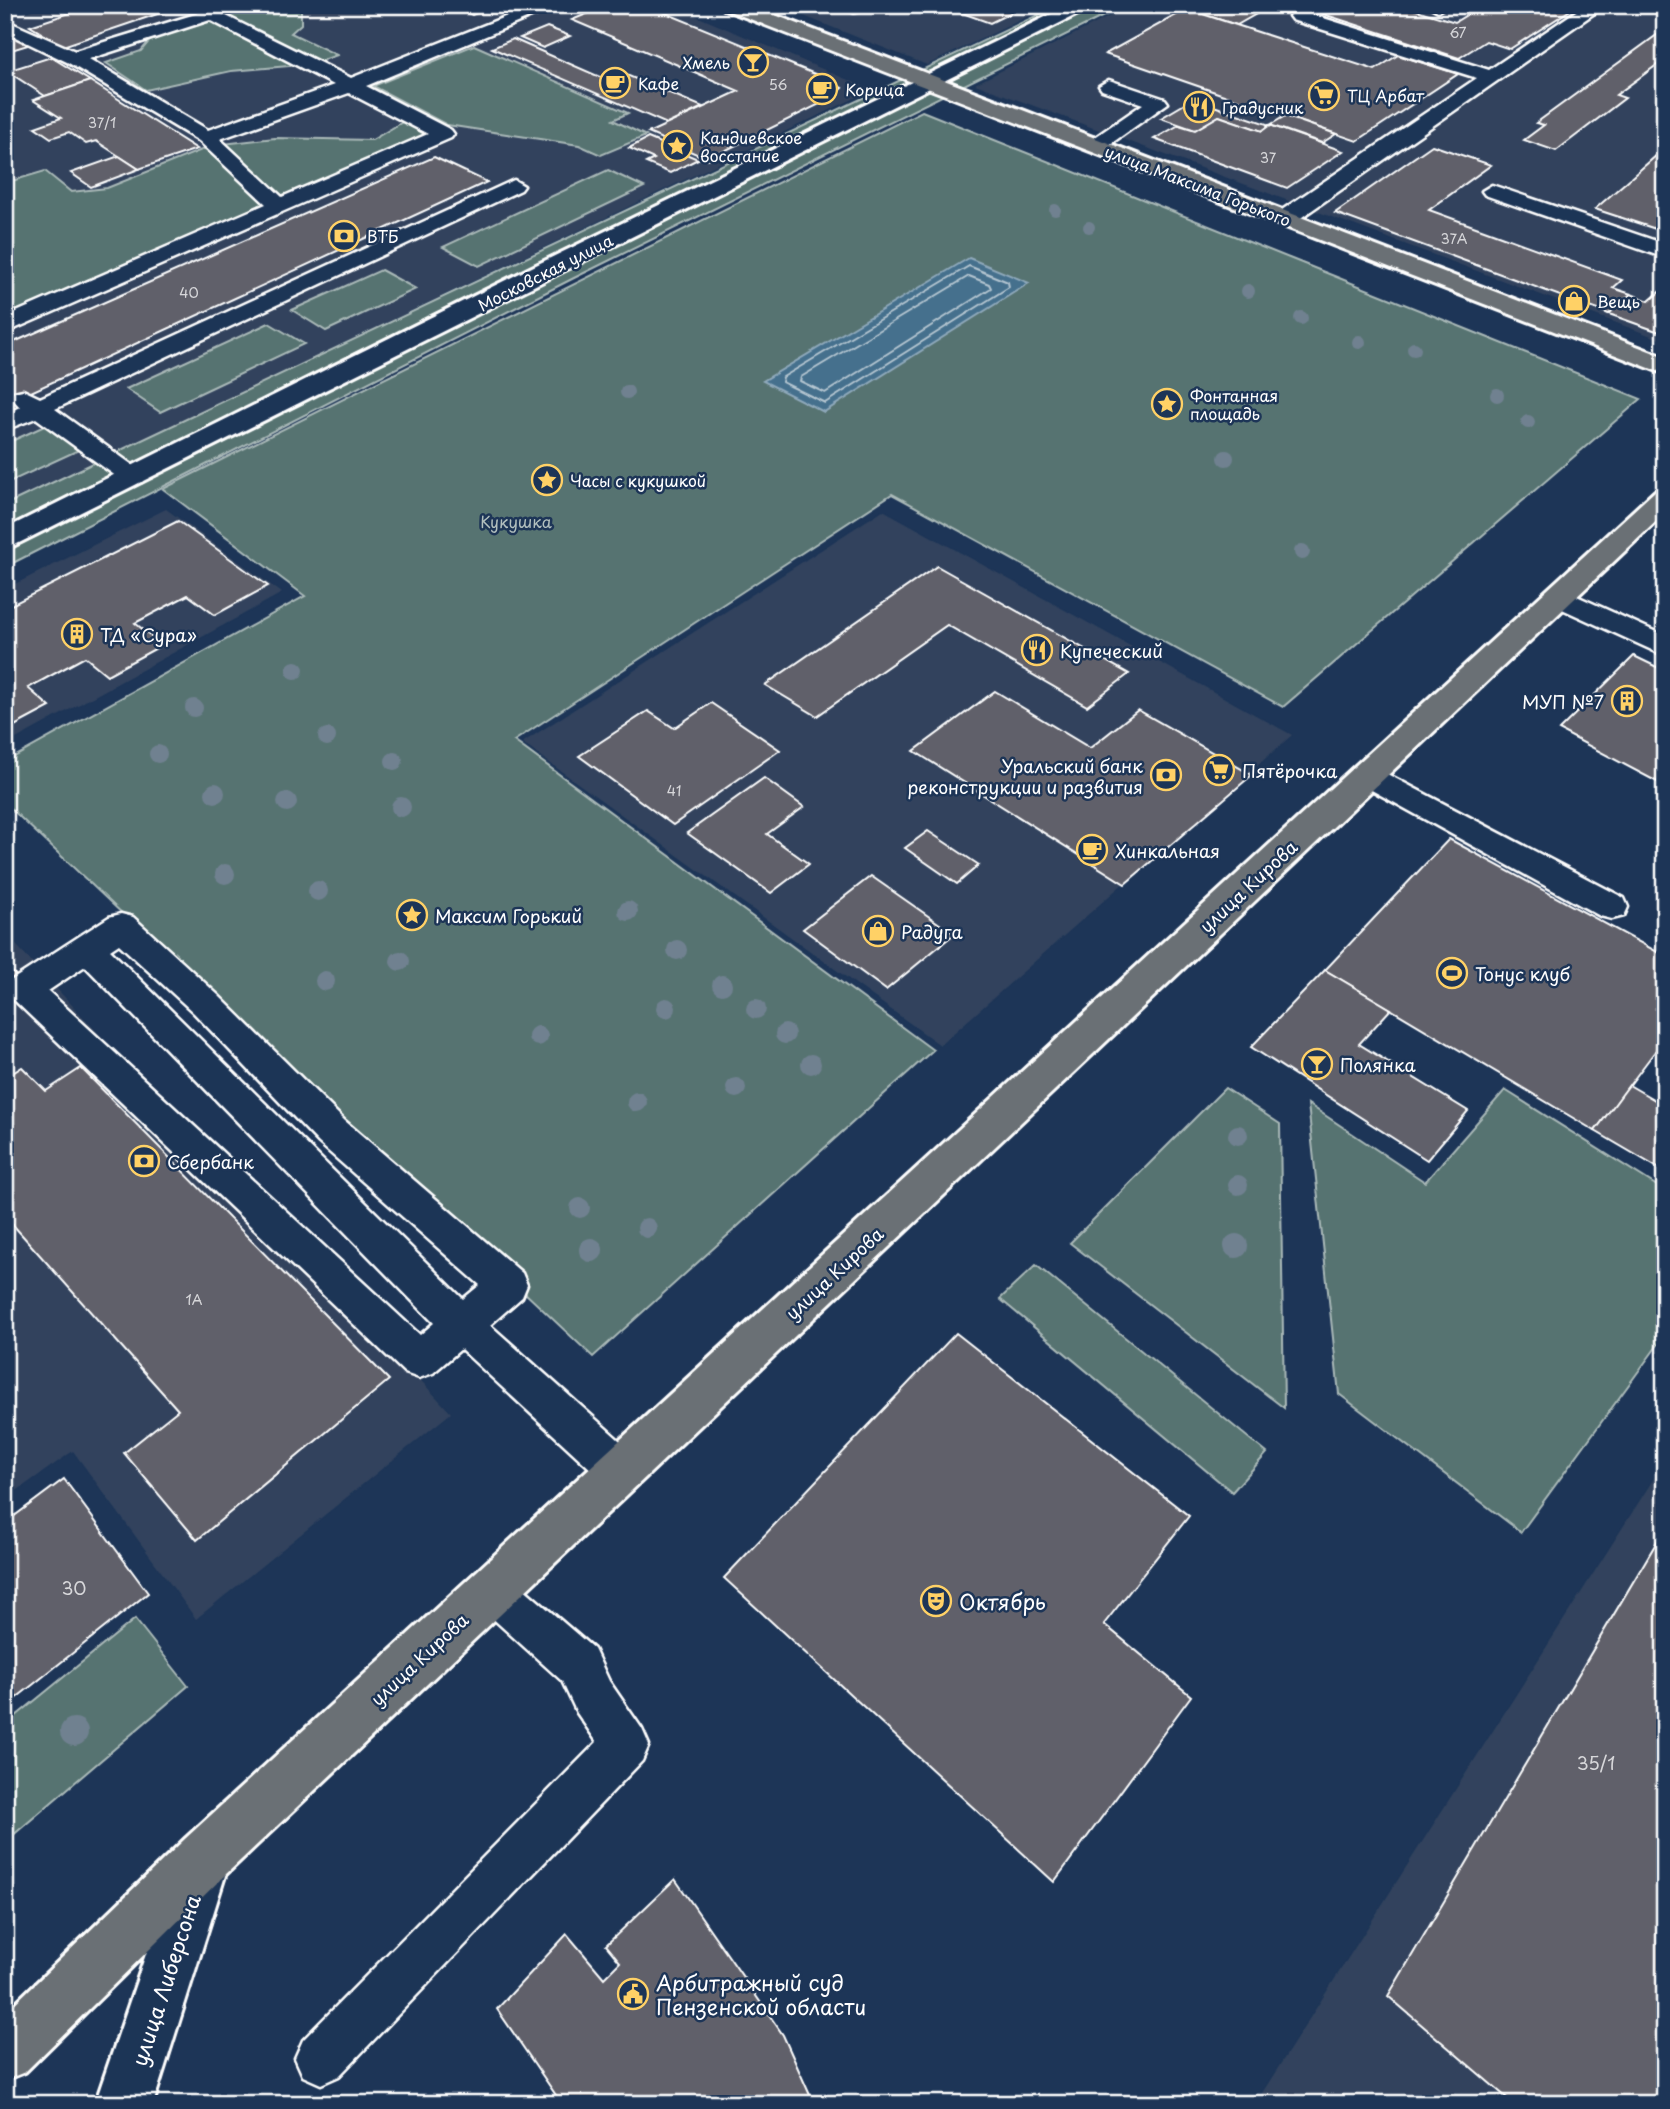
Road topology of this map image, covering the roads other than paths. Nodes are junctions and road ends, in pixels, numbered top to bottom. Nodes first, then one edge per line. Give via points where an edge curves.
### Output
1 (516, 5) edge
2 (551, 5) edge
3 (730, 5) edge
4 (1086, 5) edge
5 (1597, 5) edge
6 (1298, 16) dead end
7 (5, 25) edge
8 (466, 25) dead end
9 (74, 58) junction
10 (1492, 77) junction
11 (929, 82) junction
12 (352, 85) junction
13 (1109, 86) dead end
14 (206, 137) junction
15 (1095, 146) junction
16 (514, 186) dead end
17 (1492, 191) dead end
18 (280, 206) junction
19 (1284, 219) junction
20 (1665, 251) edge
21 (5, 326) edge
22 (1665, 366) edge
23 (31, 402) junction
24 (5, 423) edge
25 (133, 477) junction
26 (1665, 497) edge
27 (5, 541) edge
28 (1559, 597) junction
29 (1665, 648) edge
30 (1368, 775) junction
31 (1612, 907) dead end
32 (87, 948) junction
33 (461, 1324) junction
34 (622, 1470) junction
35 (493, 1590) junction
36 (205, 1857) junction
37 (5, 2052) edge
38 (321, 2058) dead end
39 (124, 2104) edge

1 - 8 lane
2 - 12 lane
3 - 11 main road, улица Максима Горького
4 - 11 street, Московская улица
5 - 10 lane
6 - 10 lane
7 - 9 lane
9 - 12 lane via 212,15
9 - 14 lane
10 - 19 lane
11 - 15 main road, улица Максима Горького
11 - 25 street, Московская улица
12 - 14 lane
12 - 18 lane via 444,134
13 - 15 lane via 1158,103
14 - 18 lane
15 - 19 main road, улица Максима Горького
16 - 23 lane
17 - 20 lane
18 - 21 lane
19 - 22 main road, улица Максима Горького
23 - 24 lane
23 - 25 lane
25 - 27 street, Московская улица
26 - 28 main road, улица Кирова
28 - 29 lane
28 - 30 main road, улица Кирова
30 - 31 lane
30 - 34 main road, улица Кирова
32 - 33 lane
32 - 33 lane via 121,926 206,1004 332,1132 508,1285
32 - 33 lane via 24,989 419,1360
33 - 34 lane
34 - 35 main road, улица Кирова
35 - 36 main road, улица Кирова
35 - 38 lane via 578,1665 593,1697 626,1745
36 - 37 main road, улица Кирова
36 - 39 street, улица Либерсона

